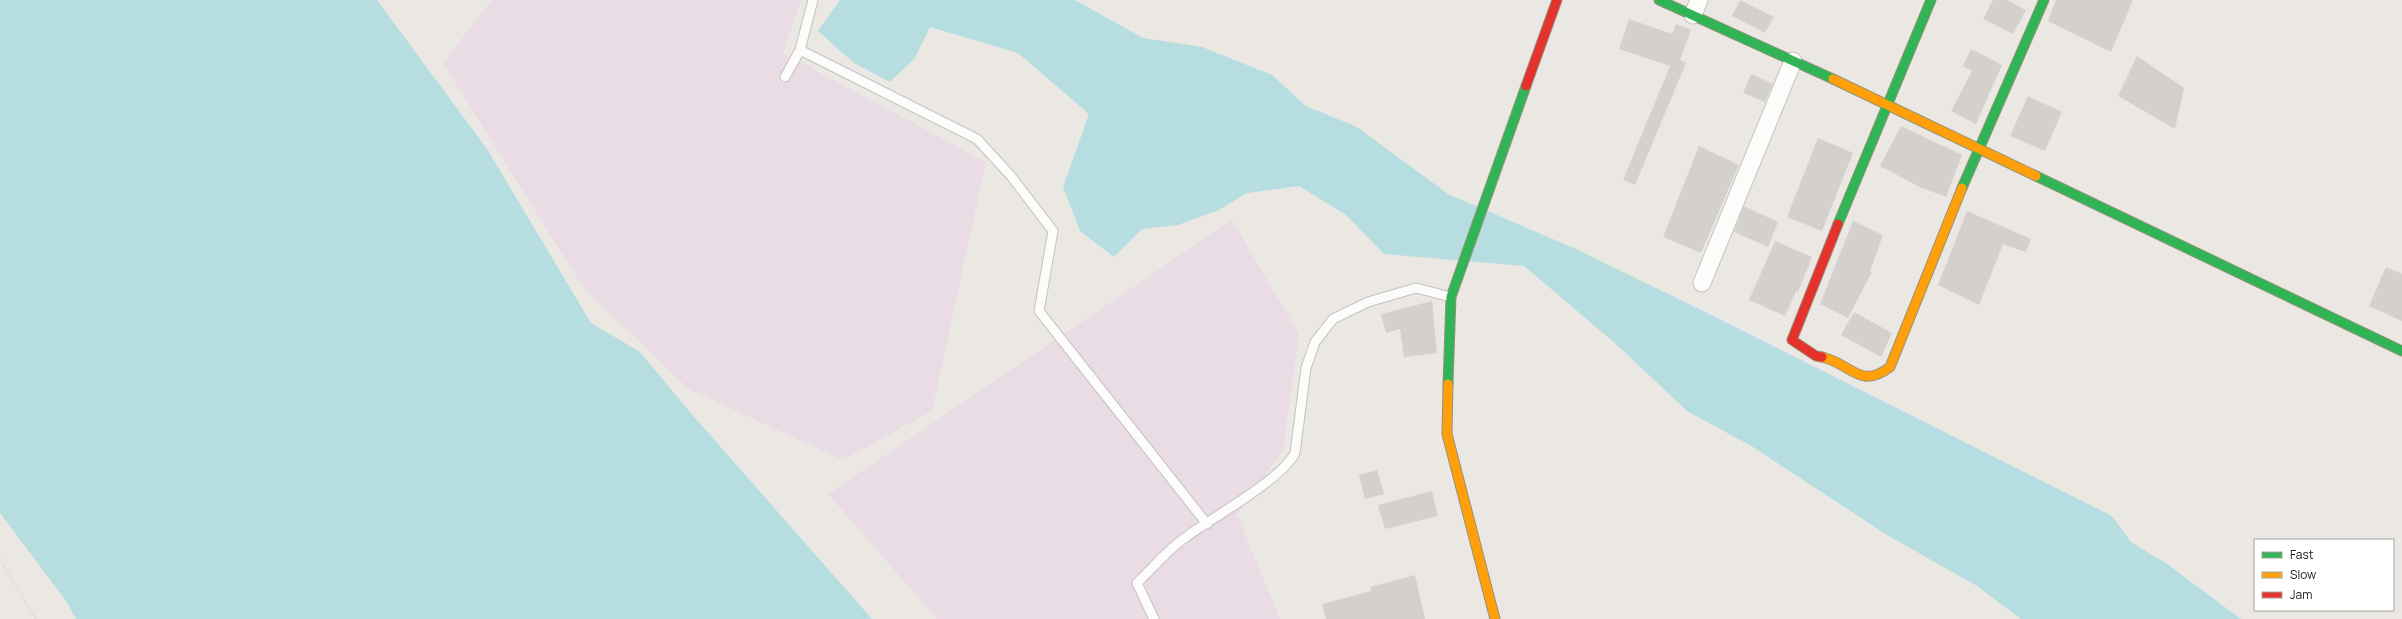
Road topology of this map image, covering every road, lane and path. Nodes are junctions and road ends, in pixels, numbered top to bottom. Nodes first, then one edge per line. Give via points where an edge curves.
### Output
1 (813, 0) edge
2 (1556, 0) edge
3 (1659, 0) edge
4 (1931, 0) edge
5 (2044, 0) edge
6 (1696, 8) edge
7 (800, 50) junction
8 (1793, 60) junction
9 (785, 77) dead end
10 (1886, 105) junction
11 (1978, 149) junction
12 (1702, 283) dead end
13 (1451, 297) junction
14 (2402, 351) edge
15 (1207, 524) junction
16 (0, 559) edge
17 (36, 619) edge
18 (1154, 619) edge
19 (1495, 619) edge

1 - 7 lane
2 - 13 street
3 - 6 street
4 - 10 street
5 - 11 street
6 - 8 street
7 - 9 lane
7 - 15 lane via 977,139 1011,176 1053,231 1039,311
8 - 10 street
8 - 12 street
10 - 11 street
10 - 11 street via 1792,340 1816,356 1829,359 1865,377 1878,376 1890,367
11 - 14 street
13 - 15 lane via 1416,288 1368,302 1333,319 1315,342 1306,368 1295,453 1291,460 1273,477
13 - 19 street via 1447,434
15 - 18 lane via 1186,537 1137,583
16 - 17 path

